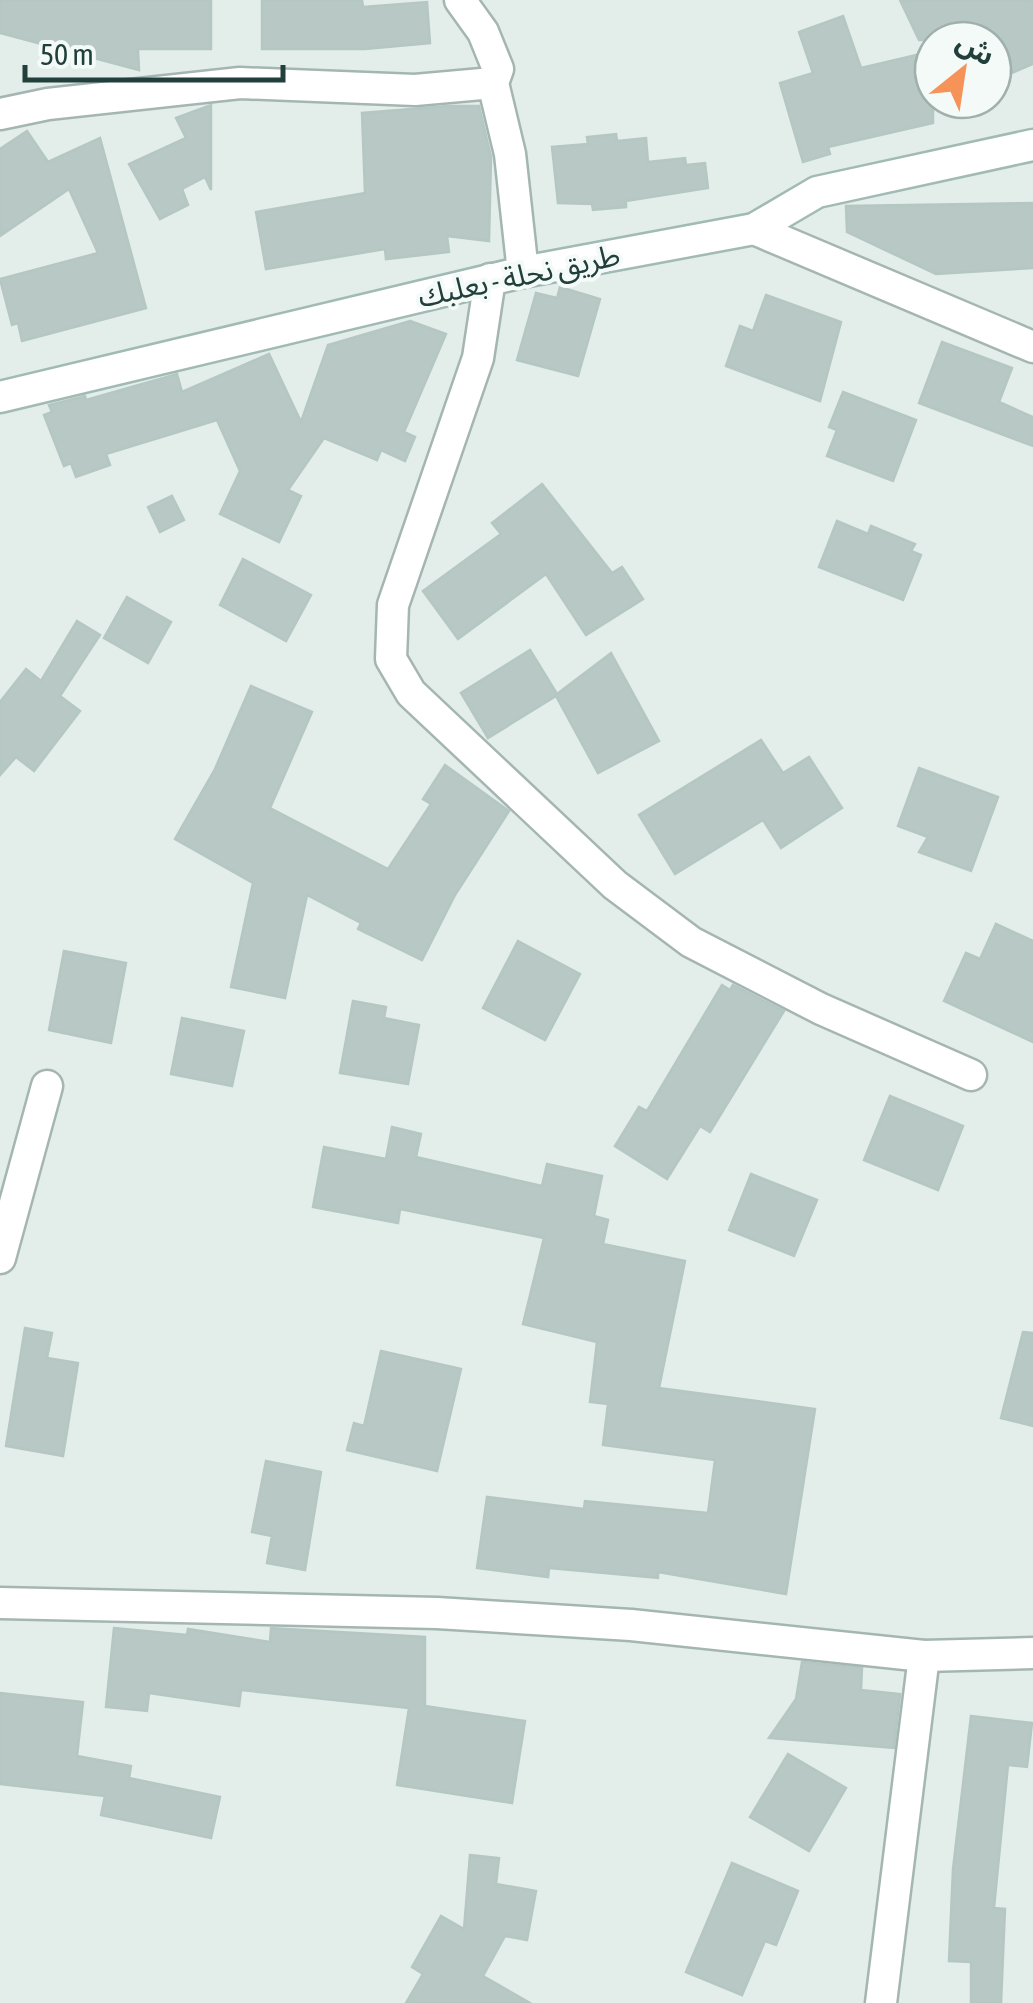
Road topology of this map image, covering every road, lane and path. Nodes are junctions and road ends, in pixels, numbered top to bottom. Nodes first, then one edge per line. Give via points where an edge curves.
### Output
1 (460, 0) edge
2 (493, 83) junction
3 (0, 114) edge
4 (1033, 145) edge
5 (754, 229) junction
6 (523, 272) junction
7 (490, 280) junction
8 (1033, 346) edge
9 (0, 397) edge
10 (971, 1075) dead end
11 (48, 1086) dead end
12 (0, 1258) edge
13 (0, 1603) edge
14 (1033, 1653) edge
15 (924, 1656) junction
16 (880, 2003) edge

1 - 2 street via 498,69
2 - 3 street via 415,90 240,83
2 - 6 street via 510,154
4 - 5 street, طريق نحلة - بعلبك via 817,192
5 - 6 street, طريق نحلة - بعلبك
5 - 8 street
6 - 7 street, طريق نحلة - بعلبك
7 - 9 street, طريق نحلة - بعلبك
7 - 10 street via 478,358 392,604 395,672 436,720 614,885 691,942
11 - 12 street
13 - 15 street via 457,1614 631,1624
14 - 15 street
15 - 16 street

